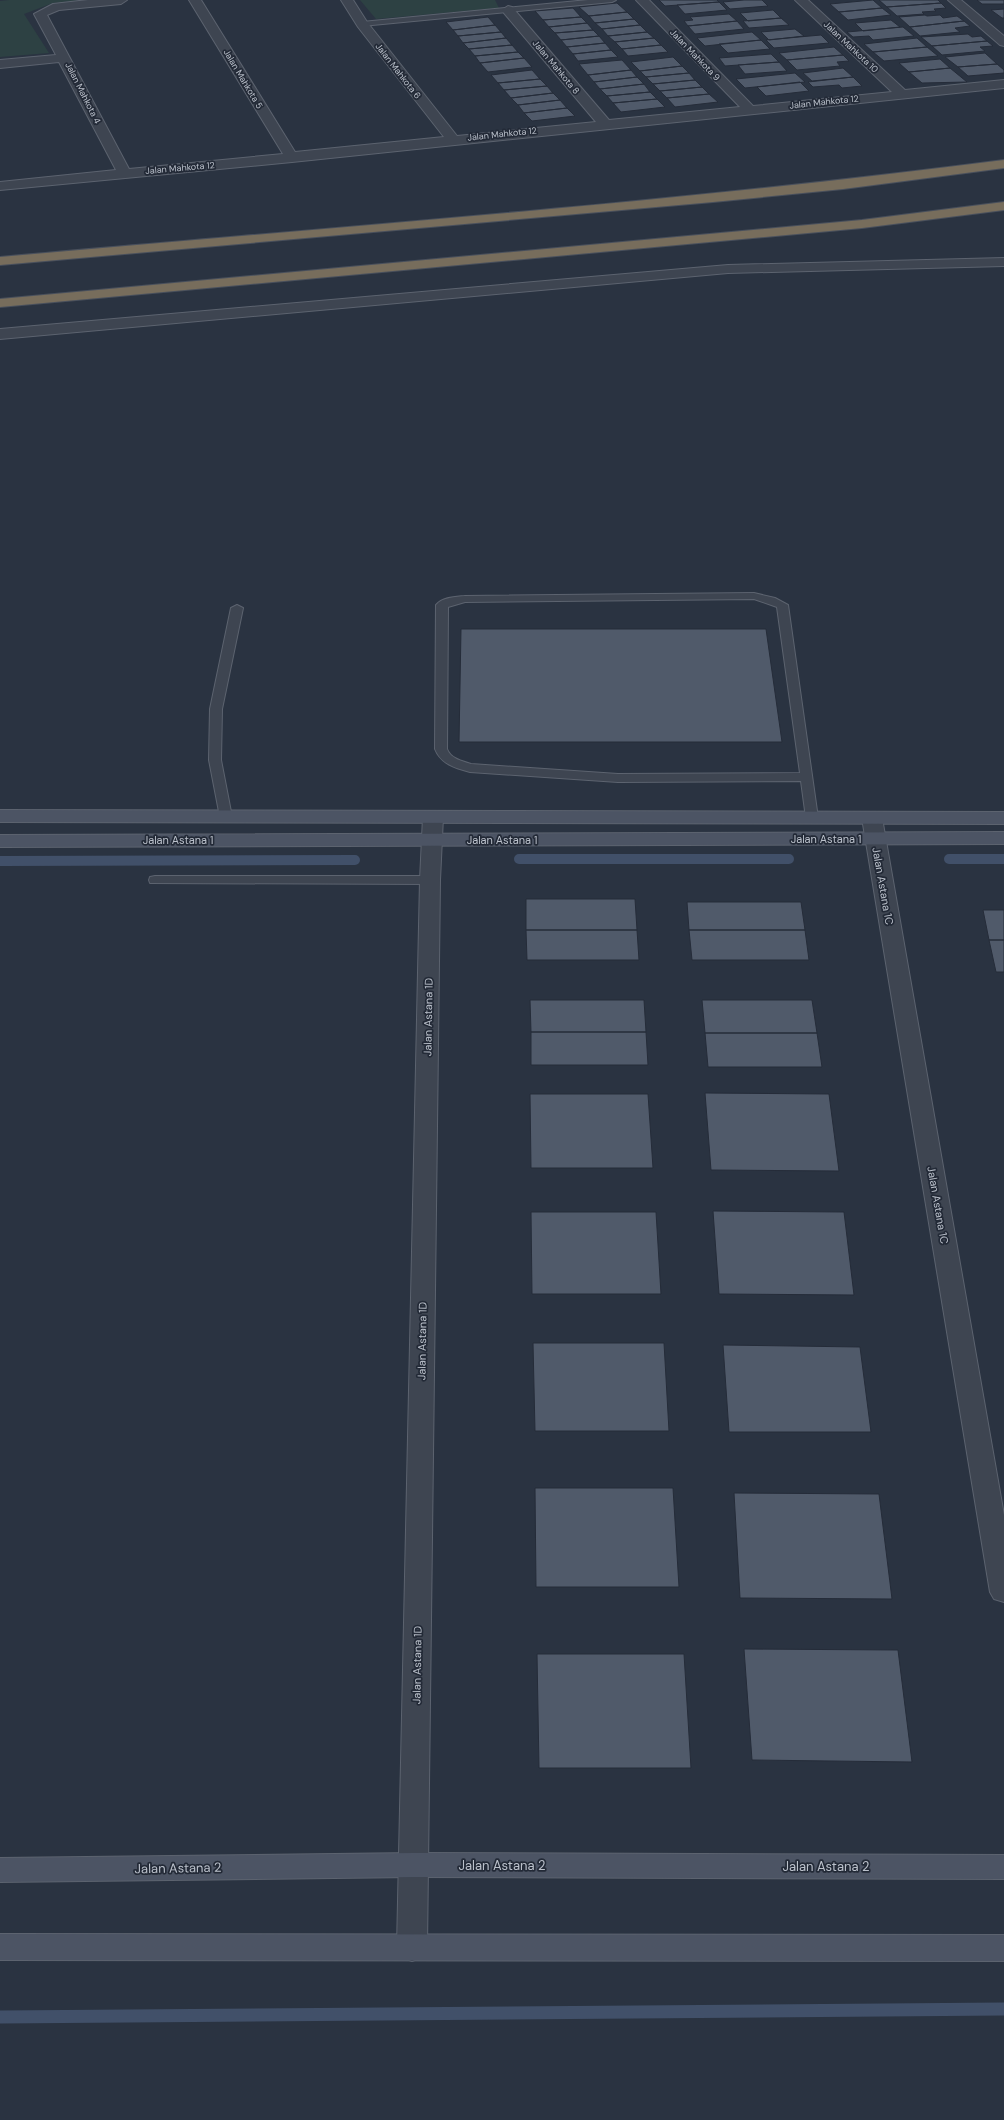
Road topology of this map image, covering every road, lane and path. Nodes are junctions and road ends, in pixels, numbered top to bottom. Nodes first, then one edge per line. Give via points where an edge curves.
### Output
1 (121, 0) edge
2 (195, 0) edge
3 (347, 0) edge
4 (612, 0) edge
5 (642, 0) edge
6 (801, 0) edge
7 (954, 0) edge
8 (508, 10) junction
9 (362, 24) junction
10 (1004, 42) edge
11 (65, 58) junction
12 (0, 64) edge
13 (1004, 84) edge
14 (902, 94) junction
15 (749, 109) junction
16 (605, 124) junction
17 (452, 140) junction
18 (292, 158) junction
19 (1004, 164) edge
20 (125, 174) junction
21 (0, 186) edge
22 (1004, 206) edge
23 (0, 260) edge
24 (1004, 262) edge
25 (0, 303) edge
26 (0, 334) edge
27 (236, 608) dead end
28 (806, 777) junction
29 (0, 816) edge
30 (226, 817) junction
31 (812, 818) junction
32 (1004, 818) edge
33 (433, 828) junction
34 (874, 828) junction
35 (1004, 838) edge
36 (0, 841) edge
37 (155, 880) dead end
38 (430, 880) junction
39 (1004, 1592) edge
40 (414, 1865) junction
41 (1004, 1867) edge
42 (0, 1870) edge
43 (0, 1948) edge
44 (412, 1948) junction
45 (1004, 1948) edge

1 - 11 street, Jalan Mahkota 4 via 57,7 40,14
2 - 18 street, Jalan Mahkota 5
3 - 9 street, Jalan Mahkota 6
4 - 8 lane
5 - 15 street, Jalan Mahkota 9
6 - 14 street, Jalan Mahkota 10
7 - 10 street
8 - 9 lane
8 - 16 street, Jalan Mahkota 8
9 - 17 street, Jalan Mahkota 6
11 - 12 street
11 - 20 street, Jalan Mahkota 4
13 - 14 street, Jalan Mahkota 12
14 - 15 street, Jalan Mahkota 12
15 - 16 street, Jalan Mahkota 12
16 - 17 street, Jalan Mahkota 12
17 - 18 street, Jalan Mahkota 12
18 - 20 street, Jalan Mahkota 12
19 - 23 highway via 712,198
20 - 21 street, Jalan Mahkota 12
22 - 25 highway via 862,224
24 - 26 street via 728,269
27 - 30 lane via 216,709 215,760
28 - 28 lane via 618,778 470,768 448,760 442,755 441,749 442,605 450,600 465,599 754,596 782,605
28 - 31 lane
29 - 30 street, Jalan Astana 1
30 - 33 street, Jalan Astana 1
31 - 33 street, Jalan Astana 1
31 - 34 street, Jalan Astana 1
32 - 34 street, Jalan Astana 1
33 - 34 street, Jalan Astana 1
33 - 36 street, Jalan Astana 1
33 - 38 street, Jalan Astana 1D
34 - 35 street, Jalan Astana 1
34 - 39 street, Jalan Astana 1C
37 - 38 lane
38 - 40 street, Jalan Astana 1D
40 - 41 street, Jalan Astana 2
40 - 42 street, Jalan Astana 2
40 - 44 street, Jalan Astana 1D
43 - 44 street
44 - 45 street

